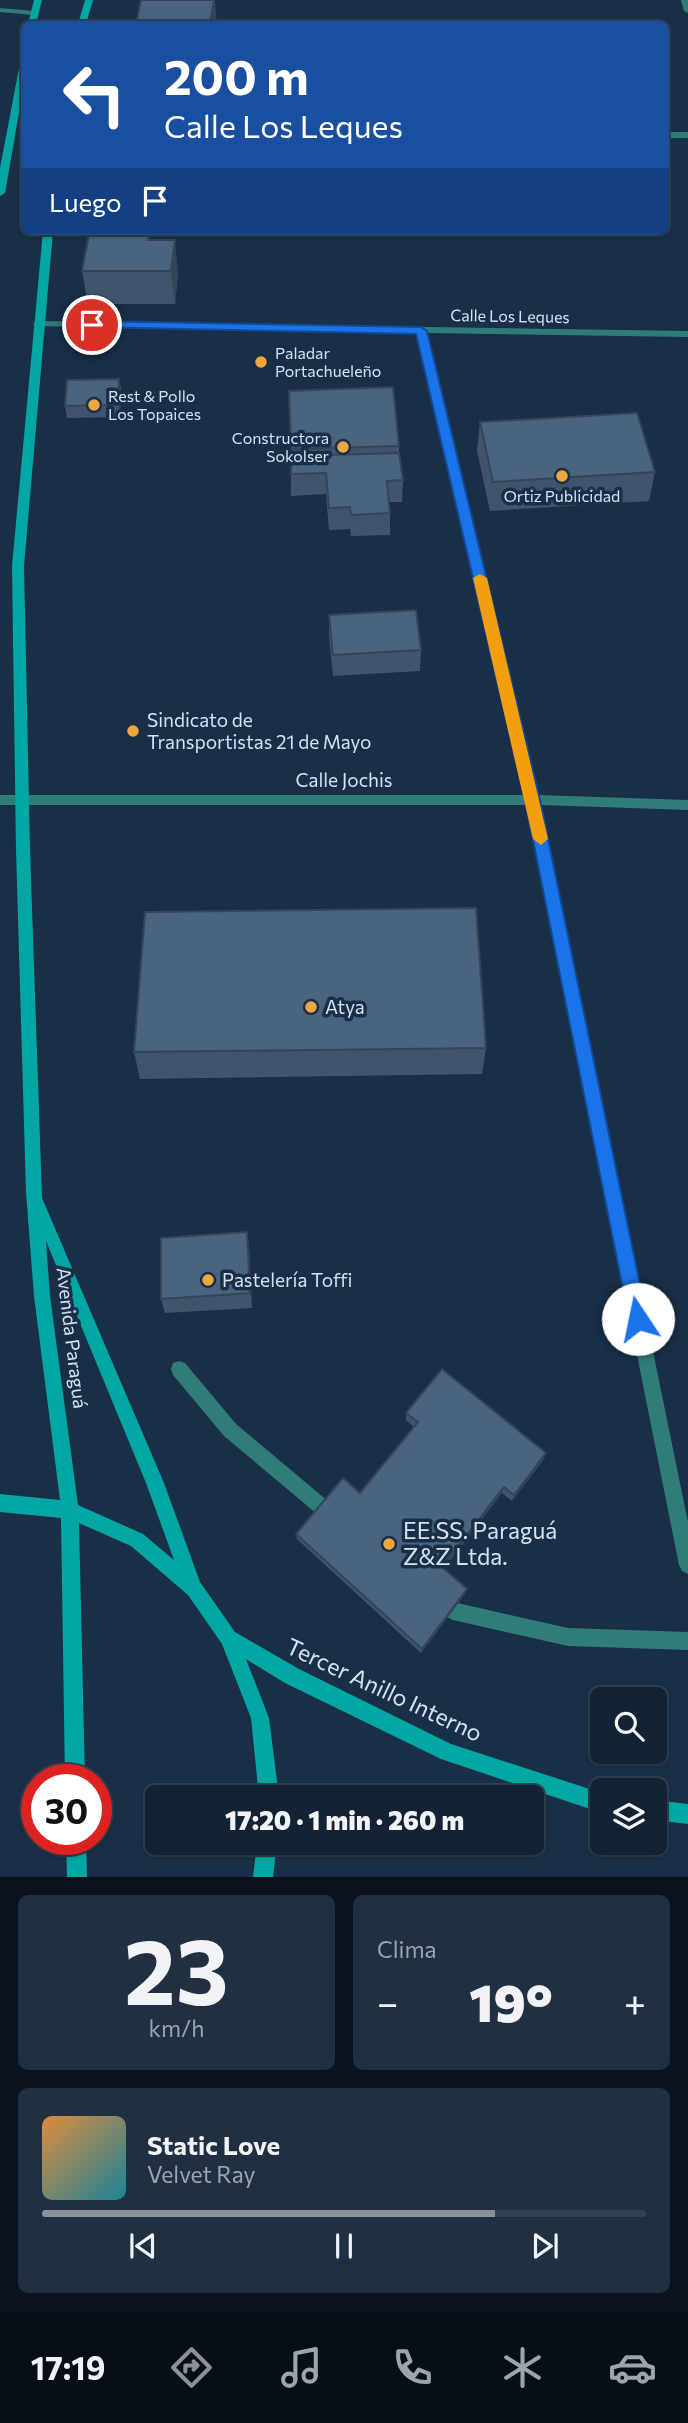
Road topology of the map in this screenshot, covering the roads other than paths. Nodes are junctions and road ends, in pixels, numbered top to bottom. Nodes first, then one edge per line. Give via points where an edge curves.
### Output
1 (38, 0) edge
2 (89, 0) edge
3 (685, 0) edge
4 (0, 10) edge
5 (688, 11) edge
6 (34, 13) junction
7 (33, 21) edge
8 (83, 21) edge
9 (21, 77) edge
10 (669, 135) edge
11 (688, 135) edge
12 (2, 166) edge
13 (0, 192) edge
14 (48, 235) edge
15 (38, 324) junction
16 (421, 331) junction
17 (688, 334) edge
18 (24, 799) junction
19 (0, 800) edge
20 (533, 800) junction
21 (688, 805) edge
22 (34, 1192) junction
23 (179, 1369) dead end
24 (0, 1503) edge
25 (323, 1508) edge
26 (70, 1510) junction
27 (688, 1565) edge
28 (194, 1589) junction
29 (453, 1611) edge
30 (229, 1638) junction
31 (688, 1641) edge
32 (75, 1764) edge
33 (268, 1785) edge
34 (590, 1799) edge
35 (667, 1812) edge
36 (688, 1814) edge
37 (76, 1855) edge
38 (265, 1855) edge
39 (77, 1877) edge
40 (262, 1877) edge

1 - 6 main road
2 - 8 main road
3 - 5 street
4 - 6 street
6 - 7 main road
9 - 12 main road
10 - 11 street
12 - 13 main road
14 - 15 main road, Avenida Paraguá
15 - 16 street, Calle Los Leques
15 - 18 main road, Avenida Paraguá via 18,566
16 - 17 street, Calle Los Leques
16 - 20 street
18 - 19 street, Calle Jochis
18 - 20 street, Calle Jochis
18 - 22 main road, Avenida Paraguá
20 - 21 street, Calle Jochis
20 - 27 street
22 - 26 main road, Avenida Paraguá via 42,1296
22 - 28 main road
23 - 25 street via 229,1430
24 - 26 main road, Tercer Anillo Interno
26 - 28 main road, Tercer Anillo Interno via 137,1540
26 - 32 main road, Avenida Paraguá
28 - 30 main road, Tercer Anillo Interno
29 - 31 street via 568,1637
30 - 33 main road, Tercer Anillo Interno via 260,1718
30 - 34 main road, Tercer Anillo Interno via 292,1676 448,1752
35 - 36 main road
37 - 39 main road
38 - 40 main road

